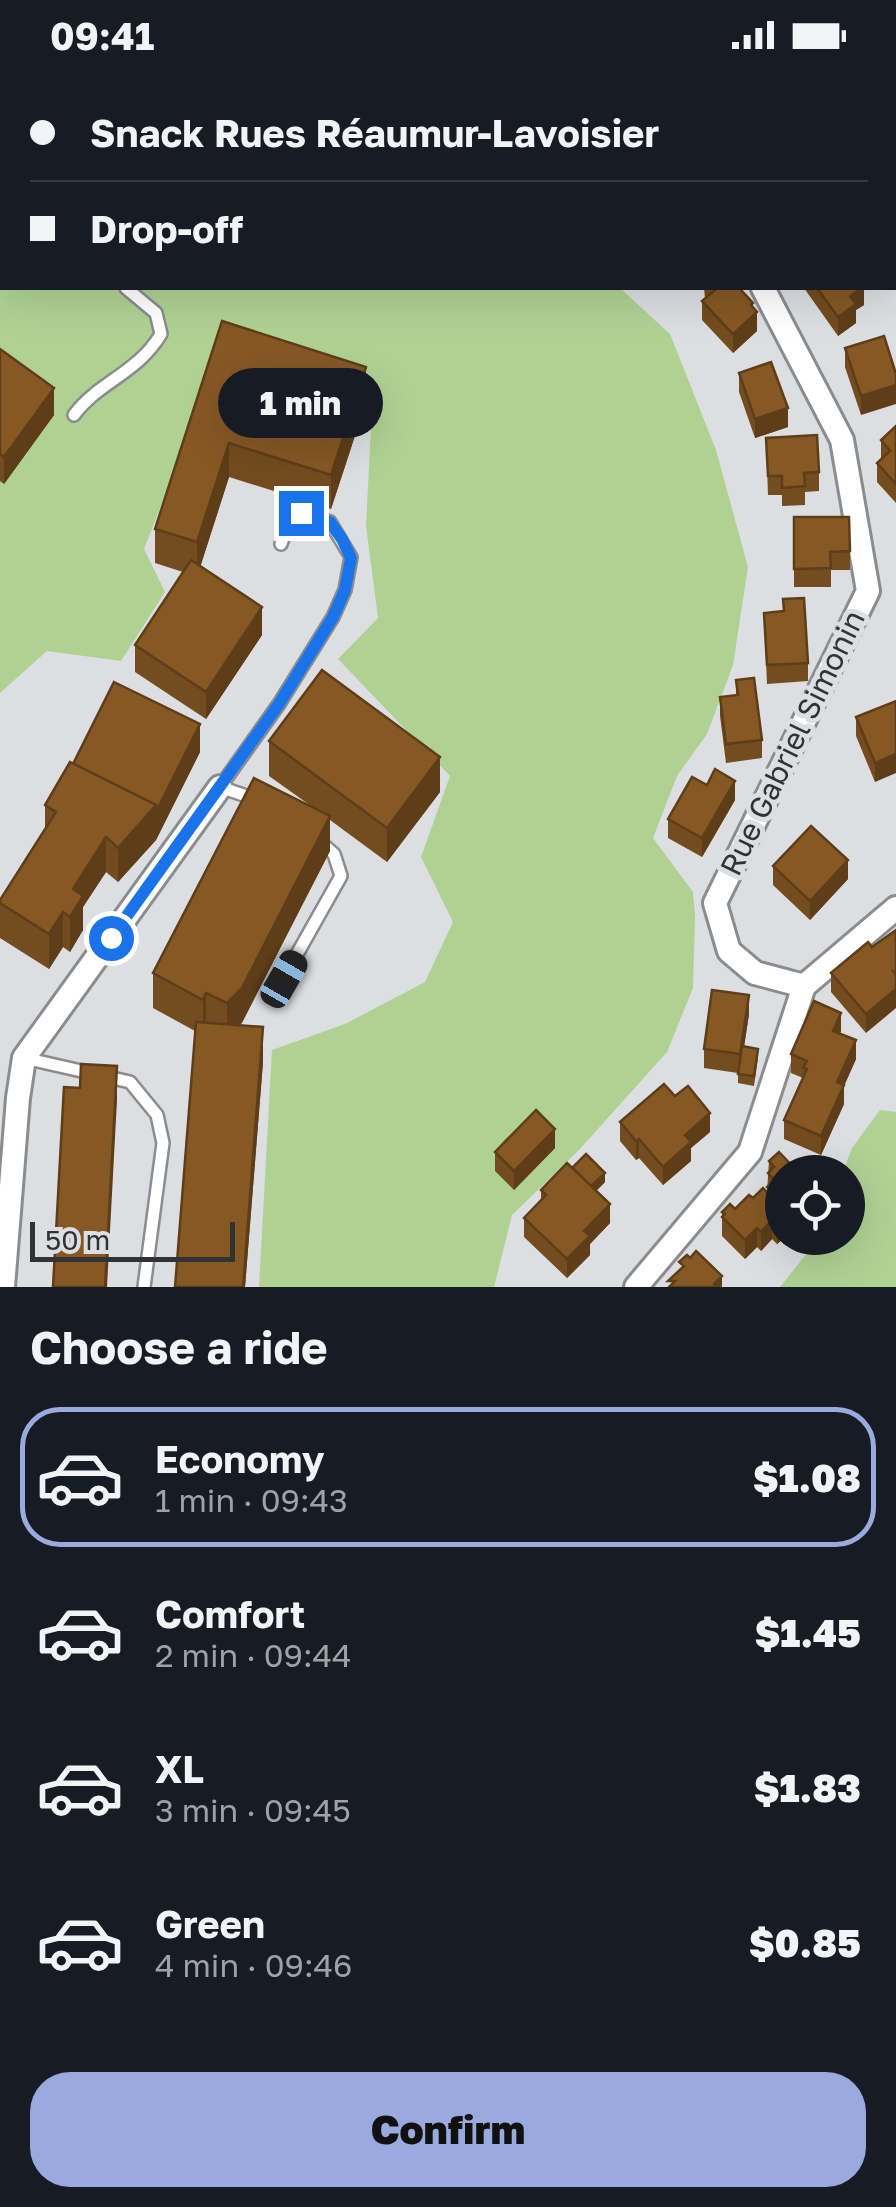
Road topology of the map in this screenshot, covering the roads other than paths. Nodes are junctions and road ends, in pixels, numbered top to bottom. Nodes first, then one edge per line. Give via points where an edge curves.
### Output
1 (128, 290) edge
2 (764, 290) edge
3 (74, 415) dead end
4 (281, 544) dead end
5 (220, 788) junction
6 (274, 810) edge
7 (312, 836) edge
8 (896, 908) edge
9 (284, 979) dead end
10 (804, 986) junction
11 (24, 1058) junction
12 (9, 1098) edge
13 (4, 1287) edge
14 (144, 1287) edge
15 (636, 1287) edge

1 - 3 lane via 156,313 161,334 131,370
2 - 10 street, Rue Gabriel Simonin via 842,440 868,592 715,903 728,951 755,973
4 - 5 lane via 301,513 330,522 351,558 345,590 279,704
5 - 6 lane
5 - 11 street
7 - 9 lane via 334,854 340,876
8 - 10 street
10 - 15 street via 750,1152
11 - 12 street
11 - 14 lane via 130,1082 157,1115 163,1143
12 - 13 street

